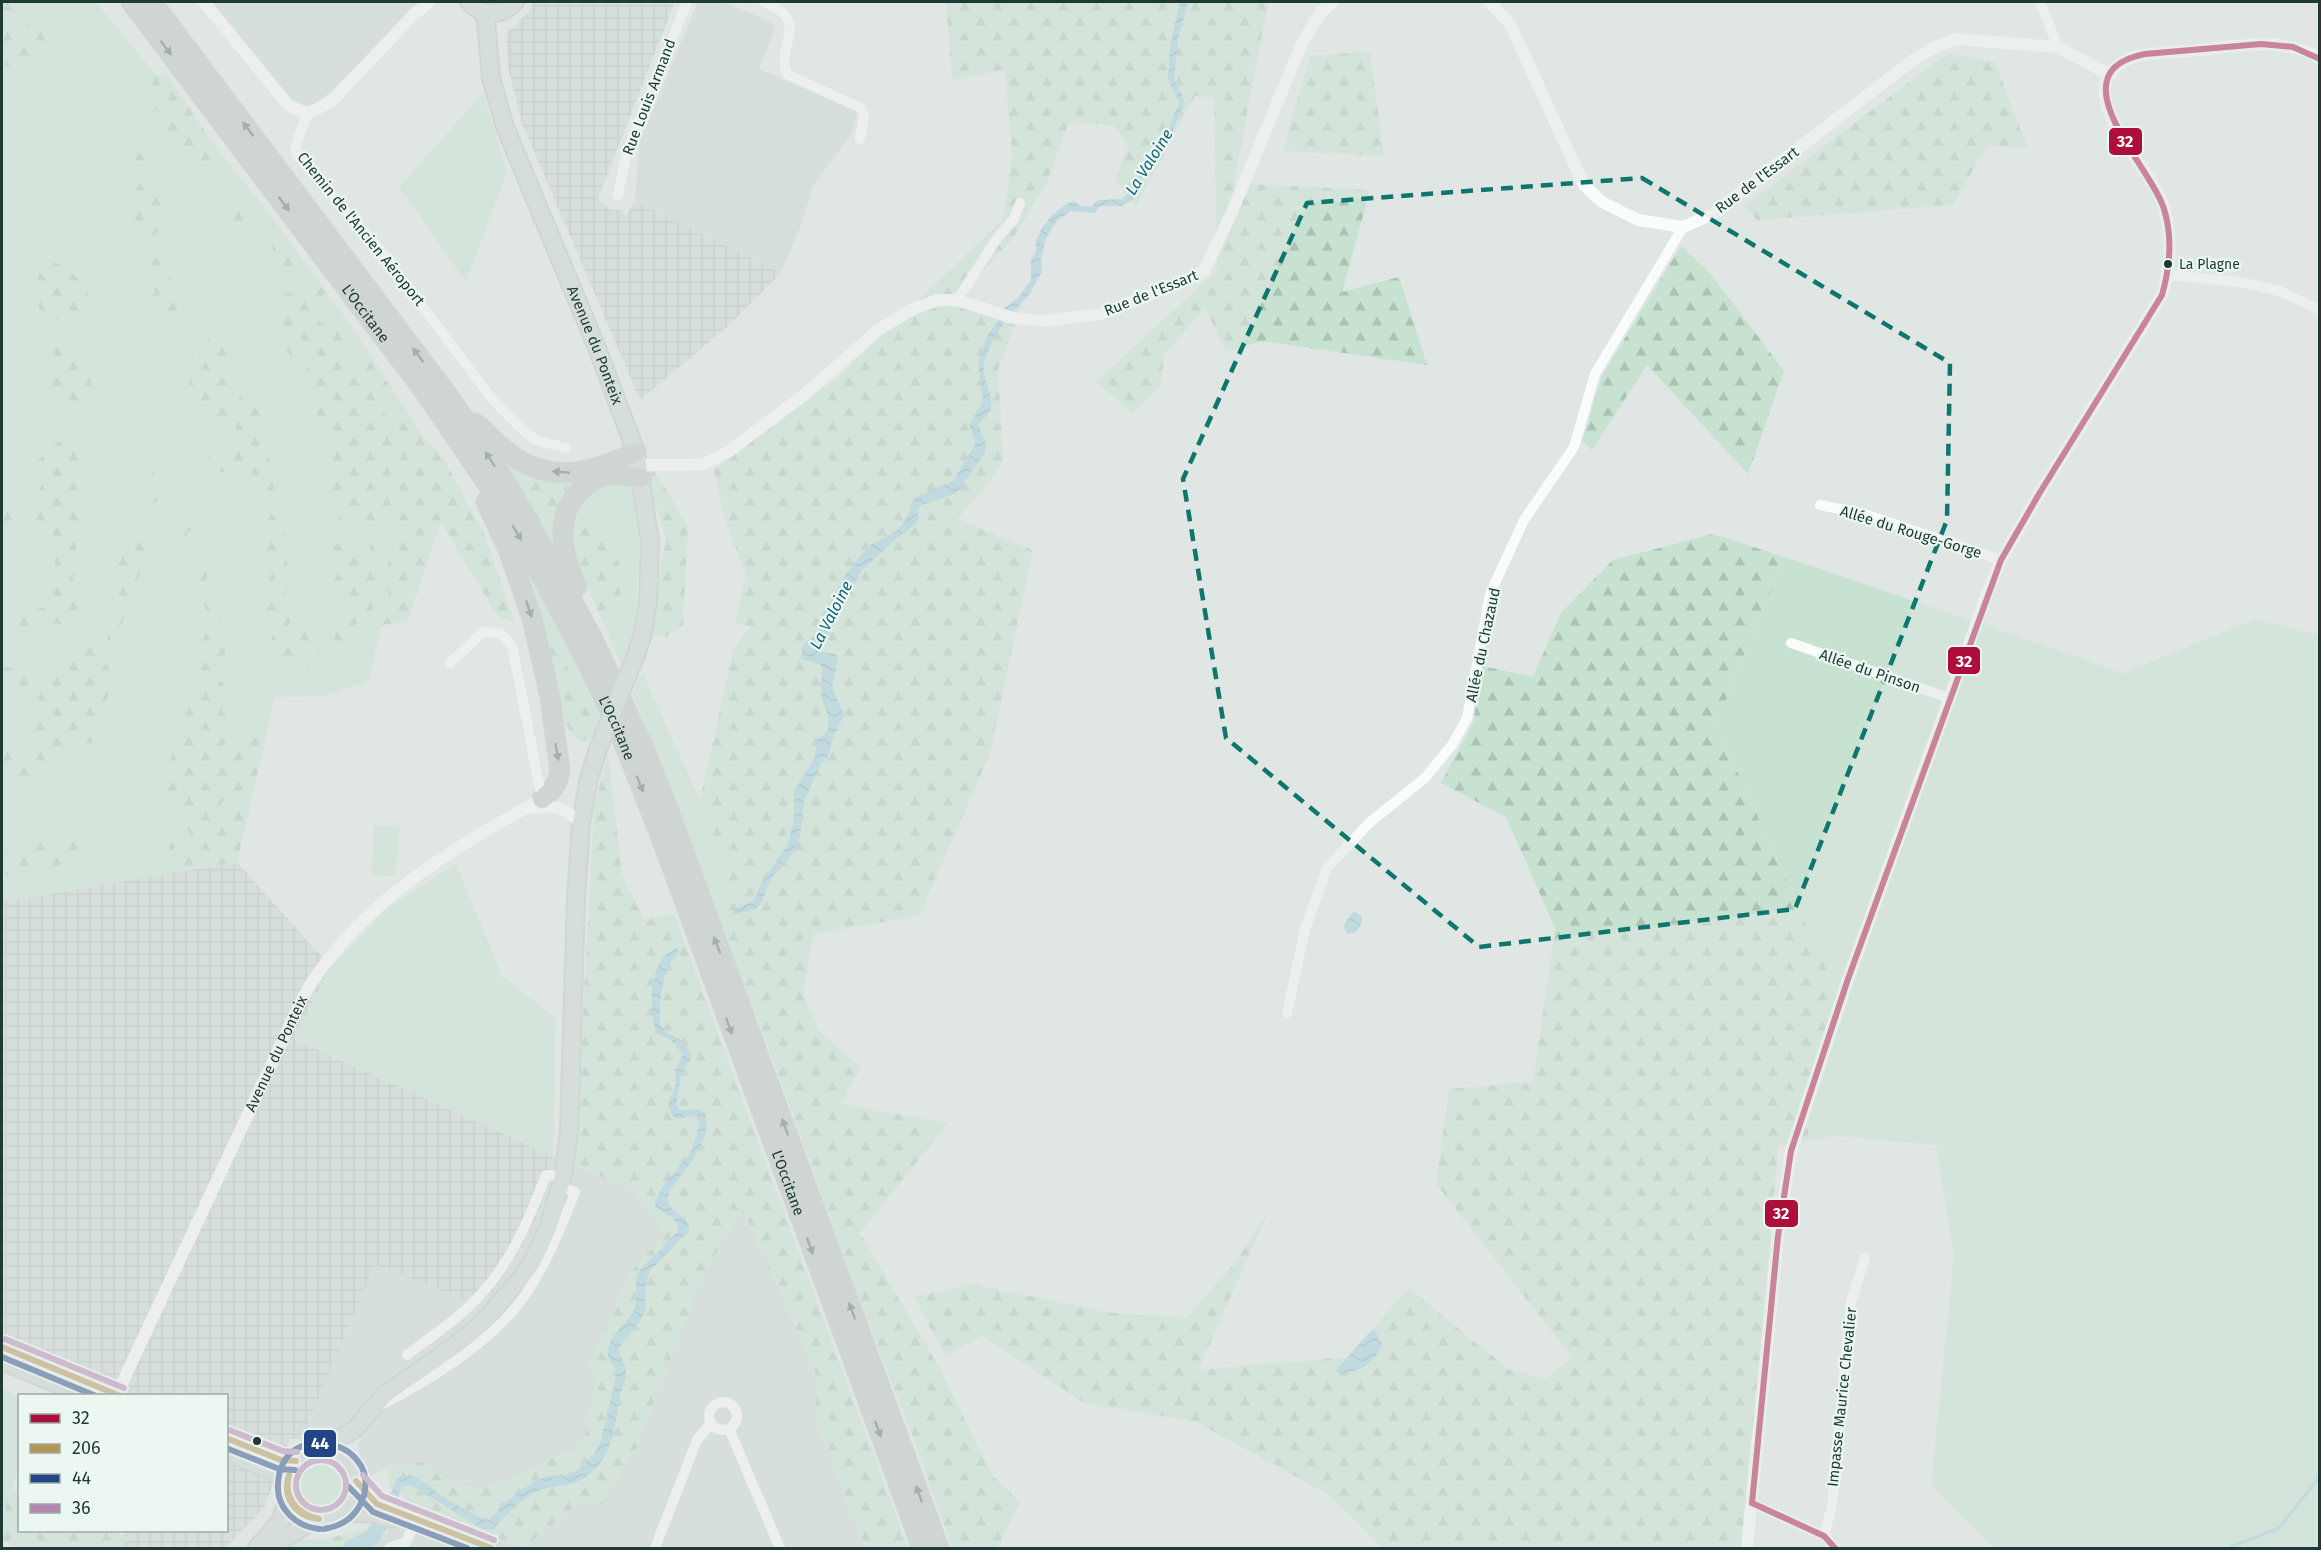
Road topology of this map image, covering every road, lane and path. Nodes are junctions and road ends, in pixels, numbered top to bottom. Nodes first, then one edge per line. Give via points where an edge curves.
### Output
1 (131, 2) edge
2 (152, 2) edge
3 (204, 2) edge
4 (430, 2) edge
5 (687, 2) edge
6 (764, 2) edge
7 (1333, 2) edge
8 (1490, 2) edge
9 (2040, 2) edge
10 (472, 4) edge
11 (508, 7) edge
12 (489, 46) junction
13 (2058, 47) junction
14 (2319, 57) edge
15 (2110, 75) junction
16 (307, 114) junction
17 (860, 139) dead end
18 (618, 195) dead end
19 (1020, 203) dead end
20 (1683, 227) junction
21 (2168, 275) junction
22 (957, 300) junction
23 (2319, 309) edge
24 (453, 402) junction
25 (566, 448) dead end
26 (463, 449) junction
27 (639, 465) junction
28 (1820, 505) dead end
29 (2001, 560) junction
30 (592, 637) junction
31 (1791, 643) dead end
32 (450, 663) dead end
33 (1949, 698) junction
34 (542, 799) junction
35 (515, 814) junction
36 (581, 823) junction
37 (1287, 1013) dead end
38 (557, 1179) junction
39 (586, 1190) dead end
40 (1865, 1258) dead end
41 (2, 1347) edge
42 (407, 1355) dead end
43 (2, 1361) edge
44 (83, 1394) edge
45 (116, 1394) edge
46 (118, 1394) edge
47 (370, 1411) junction
48 (711, 1423) junction
49 (355, 1429) junction
50 (729, 1429) junction
51 (228, 1439) edge
52 (320, 1450) junction
53 (228, 1453) edge
54 (296, 1461) junction
55 (353, 1474) junction
56 (287, 1490) junction
57 (1752, 1503) junction
58 (344, 1512) junction
59 (314, 1520) junction
60 (414, 1524) junction
61 (1824, 1536) junction
62 (257, 1548) edge
63 (273, 1548) edge
64 (389, 1548) edge
65 (465, 1548) edge
66 (491, 1548) edge
67 (655, 1548) edge
68 (780, 1548) edge
69 (922, 1548) edge
70 (939, 1548) edge
71 (1747, 1548) edge
72 (1835, 1548) edge

1 -> 26 highway, L'Occitane via 427,395
24 -> 2 highway, L'Occitane
3 - 16 street via 289,106
4 - 16 street via 332,102
5 - 18 street, Rue Louis Armand via 627,151
6 - 17 street via 788,18 784,68 788,75 861,108 864,117
7 - 22 street, Rue de l'Essart via 1320,12 1302,43 1204,271 1178,285 1100,314 1044,321 1013,318
8 - 20 street via 1510,24 1584,185 1602,202 1638,220
9 - 13 street
10 - 11 main road via 489,14
10 - 12 main road, Avenue du Ponteix
11 - 12 main road, Avenue du Ponteix
12 - 27 main road, Avenue du Ponteix via 492,78 505,127 597,348
13 - 15 street, Rue de l'Essart
13 - 20 street, Rue de l'Essart via 1955,39 1935,47 1711,215
14 - 15 street via 2291,46 2238,46 2134,57
15 - 21 street via 2105,90 2107,111 2159,195 2168,223
16 - 25 street, Chemin de l'Ancien Aéroport via 295,148 298,156 380,250 493,400 536,440
19 - 22 street via 1014,219
20 - 37 street, Allée du Chazaud via 1595,374 1574,447 1524,520 1490,594 1467,718 1452,745 1425,778 1369,823 1327,868 1305,929
21 - 23 street via 2239,282 2280,291
21 - 29 street via 2162,295
22 - 27 street, Rue de l'Essart via 938,300 913,309 878,330 805,394 728,452 704,464
27 -> 24 highway via 563,473 545,470 507,452
30 -> 24 highway, L'Occitane via 513,494
26 -> 34 highway via 466,466 493,515 532,618 550,698 560,770 552,791
26 -> 69 highway, L'Occitane via 542,577 618,729
27 - 30 highway via 596,479 573,499 565,516 562,536 566,556 590,617
27 - 36 main road, Avenue du Ponteix, bridge via 650,541 645,622 636,655 593,762
28 - 29 street, Allée du Rouge-Gorge via 1864,514
29 - 33 street
70 -> 30 highway, L'Occitane via 670,814
31 - 33 street, Allée du Pinson
32 - 34 street via 483,632 500,633 512,646
33 - 57 street via 1791,1151 1778,1236
34 - 35 street, Avenue du Ponteix
35 - 36 street via 556,806
35 - 46 street, Avenue du Ponteix via 389,896 322,964 302,999
36 - 38 main road via 569,1132
38 - 39 street
38 - 42 street via 483,1292 458,1317
38 - 47 main road via 553,1215 541,1244 508,1295 468,1335 394,1387
38 - 47 street via 556,1240 526,1294 490,1334
40 - 61 street, Impasse Maurice Chevalier via 1851,1302 1832,1505
41 - 45 main road
43 - 44 main road
47 - 49 main road
48 - 50 street via 719,1430
48 - 50 street via 712,1408 727,1403 737,1415
48 - 67 street via 697,1440
49 - 52 main road
49 - 55 main road
50 - 68 street
51 - 54 main road via 281,1460
52 - 54 main road
52 - 55 main road via 342,1457
53 - 56 main road via 274,1471
54 - 56 main road via 289,1471
55 - 58 main road via 356,1493
55 - 60 main road via 377,1504
56 - 59 main road via 298,1512
56 - 62 main road via 281,1520
57 - 61 street
57 - 71 street
58 - 59 main road via 330,1519
58 - 60 main road via 376,1514
59 - 63 main road
60 - 64 street via 406,1542
60 - 65 main road
60 - 66 main road
61 - 72 street

